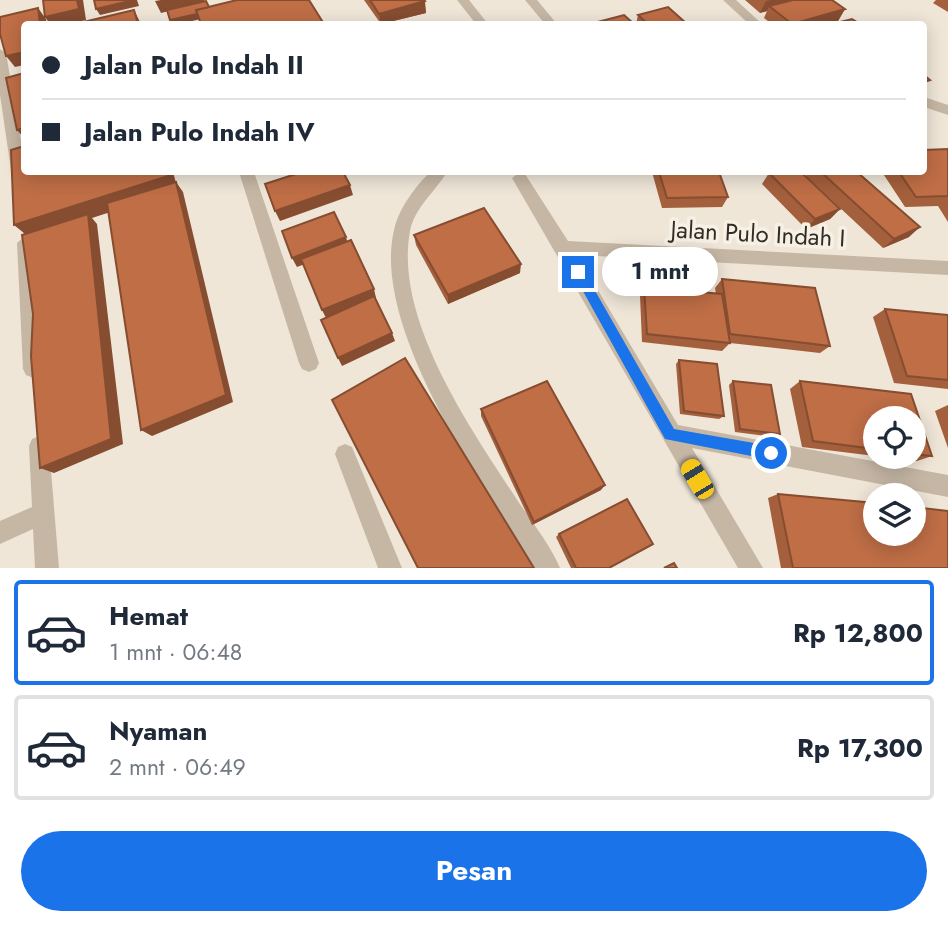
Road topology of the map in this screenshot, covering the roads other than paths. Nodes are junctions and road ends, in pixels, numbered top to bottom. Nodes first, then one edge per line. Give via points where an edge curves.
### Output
1 (463, 0) edge
2 (531, 0) edge
3 (729, 0) edge
4 (480, 21) edge
5 (548, 21) edge
6 (754, 21) edge
7 (0, 52) edge
8 (927, 103) edge
9 (948, 110) edge
10 (247, 175) edge
11 (437, 175) edge
12 (520, 178) dead end
13 (21, 194) edge
14 (23, 222) edge
15 (565, 248) junction
16 (948, 268) edge
17 (309, 363) dead end
18 (35, 388) edge
19 (38, 430) edge
20 (670, 435) junction
21 (345, 454) dead end
22 (948, 486) edge
23 (44, 513) junction
24 (0, 533) edge
25 (47, 568) edge
26 (390, 568) edge
27 (548, 568) edge
28 (751, 568) edge

1 - 4 street
2 - 5 street
3 - 6 street
7 - 13 street
8 - 9 street
10 - 17 street
11 - 27 street via 416,200 402,231 399,263 407,310 439,388
12 - 15 street
14 - 18 street
15 - 16 street, Jalan Pulo Indah I
15 - 20 street
19 - 23 street
20 - 22 street
20 - 28 street
21 - 26 street
23 - 24 street
23 - 25 street

